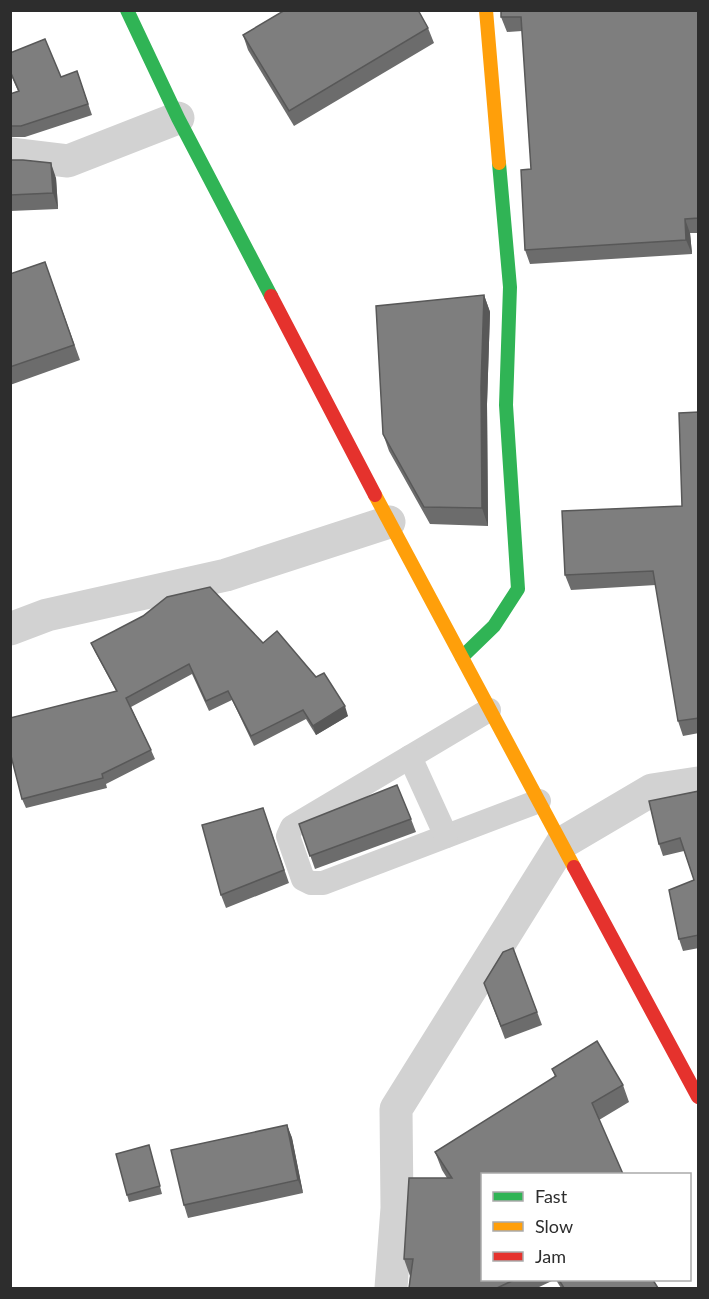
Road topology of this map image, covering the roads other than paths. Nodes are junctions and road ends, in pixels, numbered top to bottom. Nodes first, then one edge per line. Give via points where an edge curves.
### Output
1 (127, 10) edge
2 (486, 10) edge
3 (178, 118) junction
4 (10, 154) edge
5 (389, 522) junction
6 (10, 628) edge
7 (462, 657) junction
8 (489, 710) junction
9 (410, 757) junction
10 (699, 783) edge
11 (539, 801) junction
12 (446, 836) junction
13 (562, 843) junction
14 (699, 1097) edge
15 (391, 1288) edge

1 - 3 main road
2 - 7 main road via 510,287 506,405 518,588 494,627
3 - 4 street via 69,161
3 - 5 main road
5 - 6 street via 226,575 46,615
5 - 7 main road
7 - 8 main road
8 - 9 lane
8 - 11 main road
9 - 12 lane
9 - 12 lane via 292,827 288,836 303,879 323,883
10 - 13 street via 652,790
11 - 12 lane
11 - 13 main road
13 - 14 main road
13 - 15 street via 396,1109 397,1208

